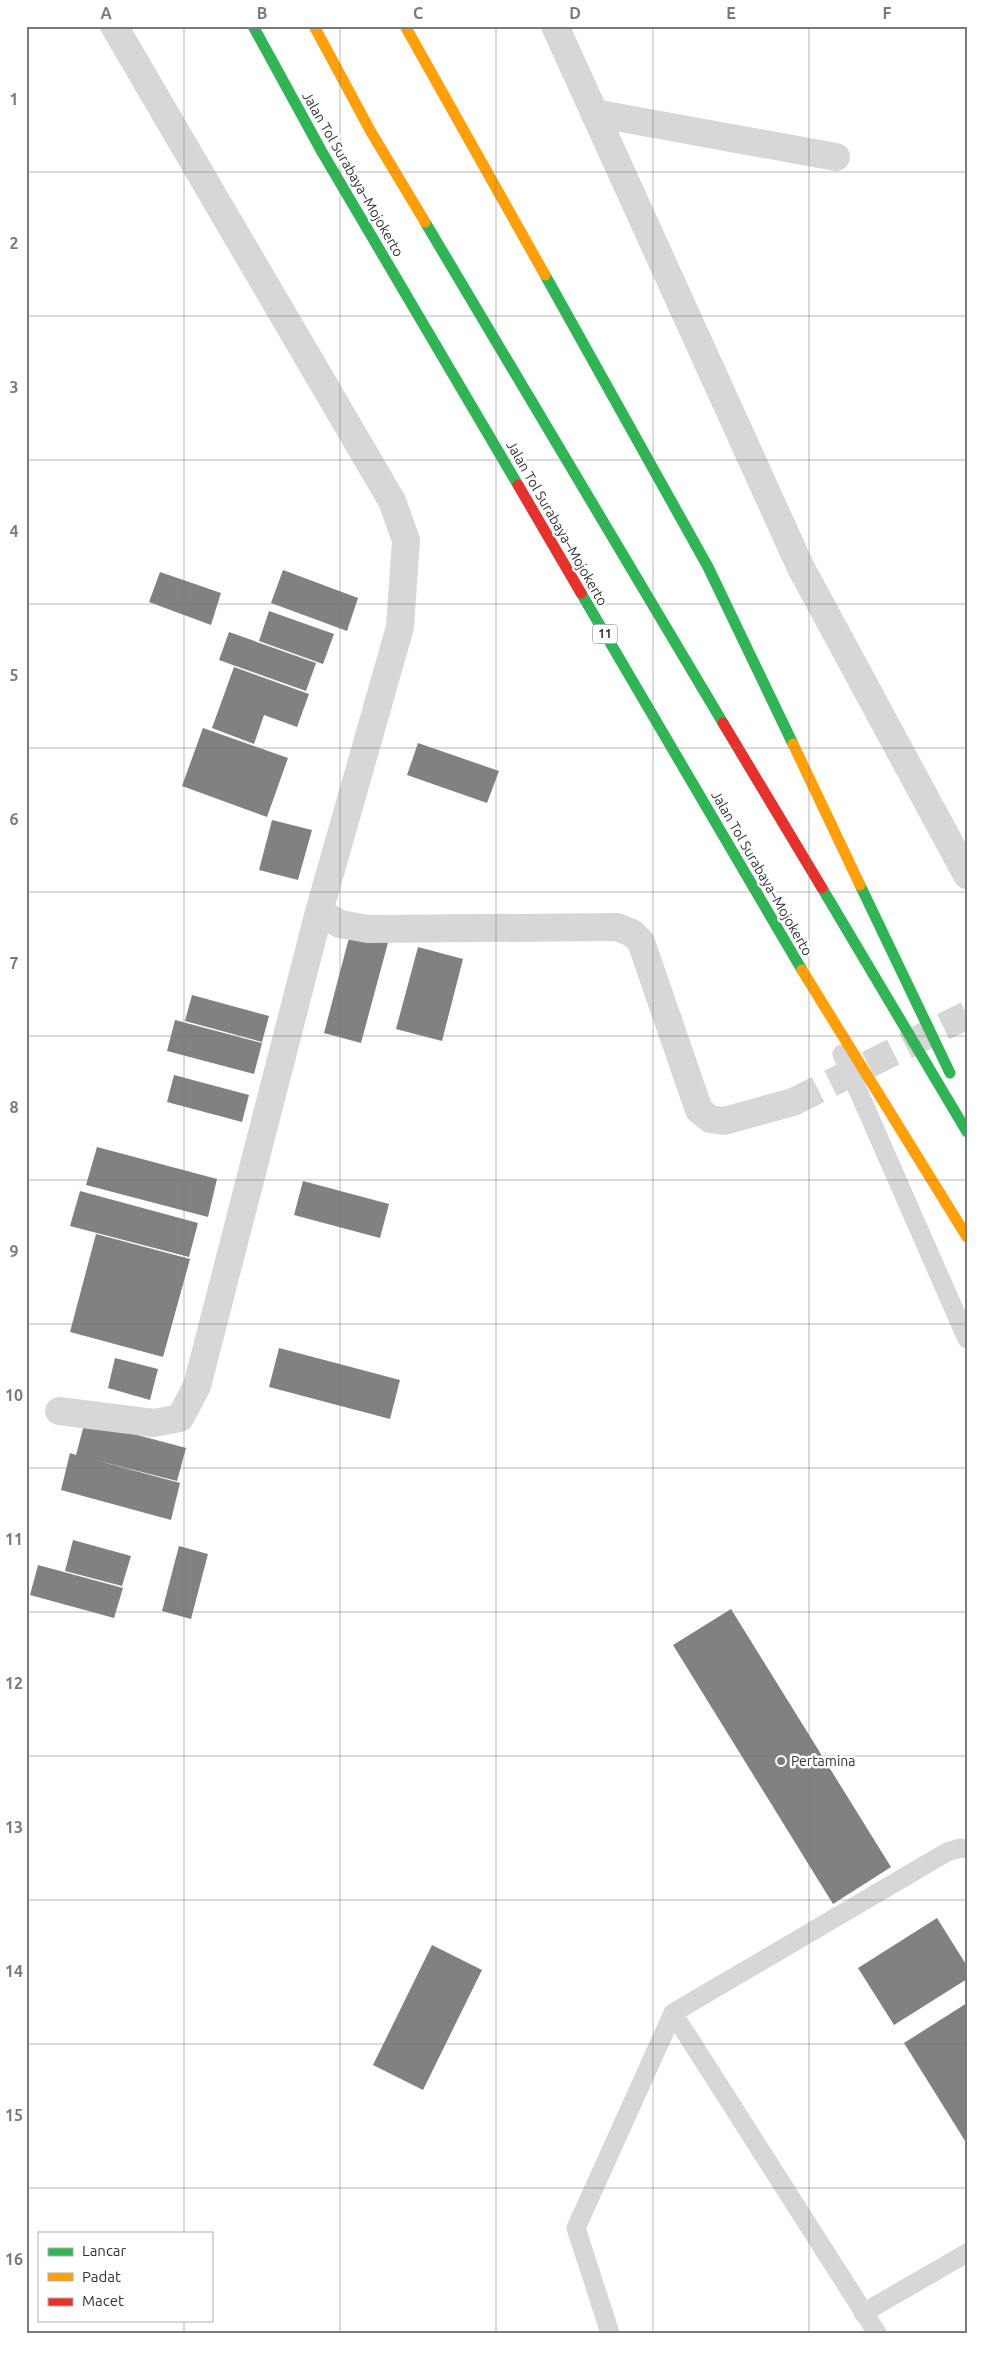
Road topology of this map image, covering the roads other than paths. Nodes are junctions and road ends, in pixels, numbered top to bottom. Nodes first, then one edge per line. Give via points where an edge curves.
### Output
1 (114, 26) edge
2 (253, 26) edge
3 (314, 26) edge
4 (405, 26) edge
5 (555, 26) edge
6 (594, 113) junction
7 (836, 157) dead end
8 (967, 875) edge
9 (319, 912) junction
10 (812, 987) junction
11 (954, 1080) dead end
12 (794, 1102) tunnel mouth
13 (967, 1132) edge
14 (967, 1237) edge
15 (967, 1339) edge
16 (59, 1411) dead end
17 (967, 1849) edge
18 (673, 2013) junction
19 (967, 2253) edge
20 (863, 2313) junction
21 (610, 2333) edge
22 (877, 2333) edge

1 - 9 street via 392,501 406,540 400,627
2 - 10 highway, Jalan Tol Surabaya–Mojokerto / 11 via 327,161
3 - 13 highway via 371,132
4 - 11 highway via 708,567
5 - 6 street
6 - 7 street
6 - 8 street via 801,568
9 - 12 street via 340,924 368,929 617,927 625,930 641,942 699,1110 710,1119 724,1121
9 - 16 street via 197,1386 189,1402 180,1418 154,1423
10 - 14 highway, Jalan Tol Surabaya–Mojokerto / 11
10 - 15 lane
17 - 18 lane via 947,1852
18 - 20 lane
18 - 21 lane via 576,2228
19 - 20 lane
20 - 22 lane

